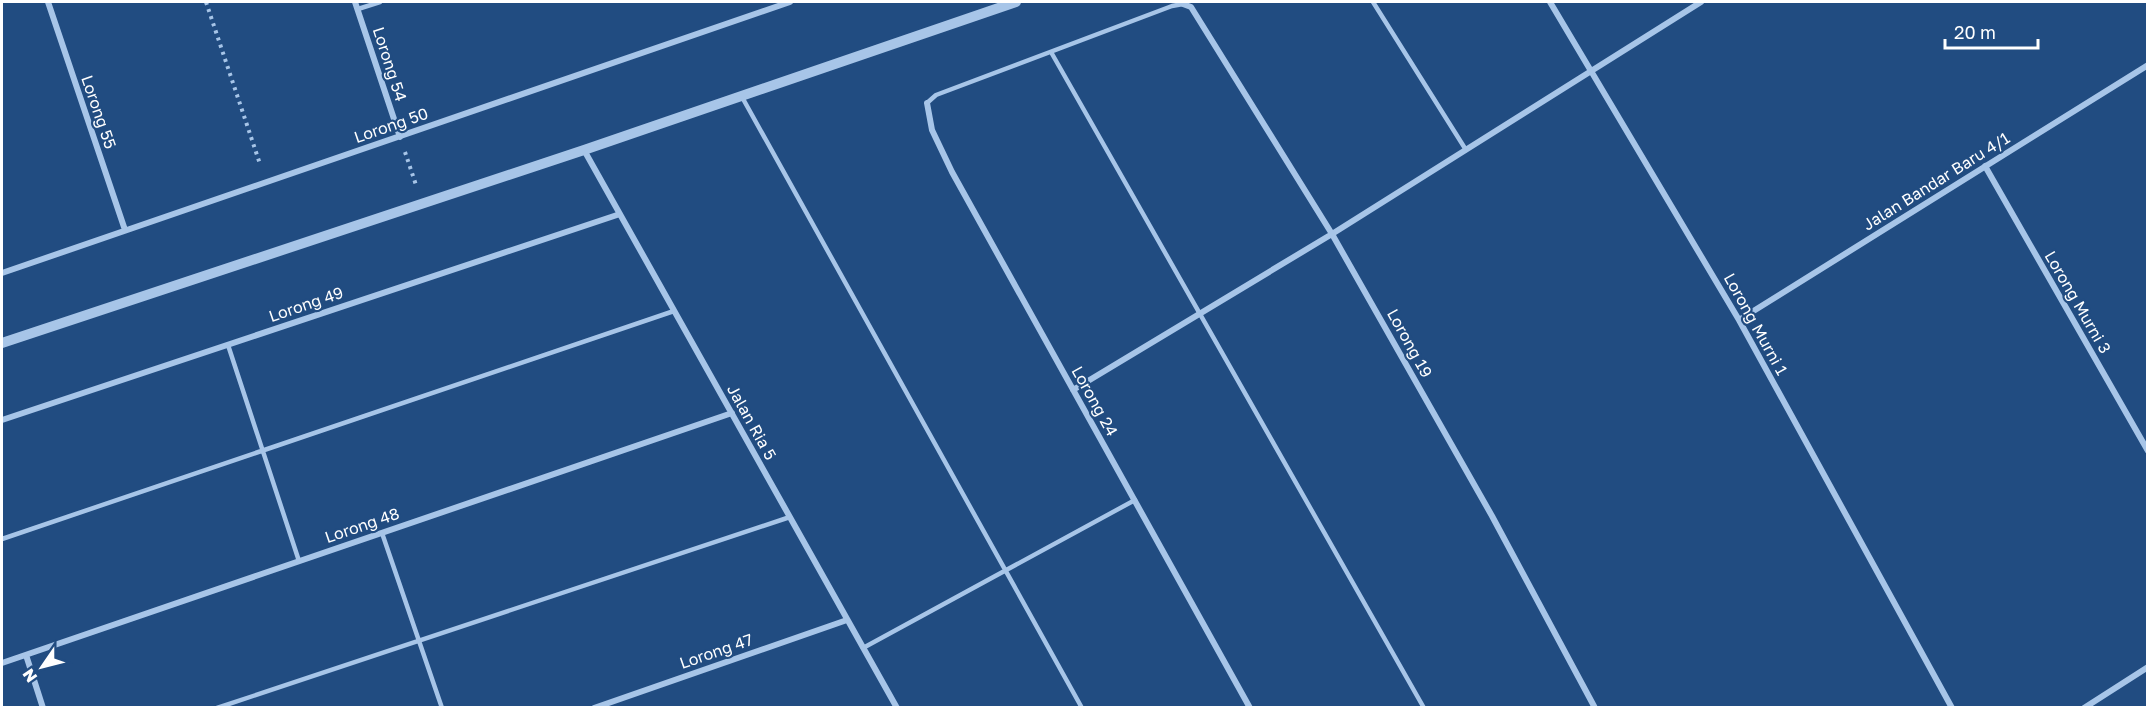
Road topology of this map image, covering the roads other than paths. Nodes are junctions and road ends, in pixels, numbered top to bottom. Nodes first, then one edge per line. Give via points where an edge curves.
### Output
1 (48, 2) edge
2 (356, 2) edge
3 (380, 2) edge
4 (790, 2) edge
5 (1016, 2) edge
6 (1373, 2) edge
7 (1550, 2) edge
8 (1701, 2) edge
9 (1183, 4) joint
10 (358, 9) junction
11 (1051, 52) junction
12 (2148, 65) edge
13 (1593, 71) junction
14 (741, 95) junction
15 (927, 103) joint
16 (400, 136) junction
17 (584, 150) junction
18 (1466, 150) junction
19 (1985, 166) junction
20 (620, 214) junction
21 (125, 230) junction
22 (1332, 234) junction
23 (2, 273) edge
24 (674, 311) junction
25 (1200, 313) junction
26 (1739, 320) junction
27 (2, 343) edge
28 (228, 345) junction
29 (1073, 390) junction
30 (732, 413) junction
31 (2, 420) edge
32 (263, 450) junction
33 (2148, 452) edge
34 (1134, 500) junction
35 (790, 517) junction
36 (382, 533) junction
37 (2, 539) edge
38 (299, 561) junction
39 (1005, 572) junction
40 (847, 620) junction
41 (419, 640) junction
42 (863, 648) junction
43 (26, 655) junction
44 (2, 663) edge
45 (2148, 667) edge
46 (894, 707) edge
47 (43, 708) edge
48 (217, 708) edge
49 (442, 708) edge
50 (594, 708) edge
51 (1082, 708) edge
52 (1250, 708) edge
53 (1424, 708) edge
54 (1595, 708) edge
55 (1952, 708) edge
56 (2084, 708) edge

1 - 21 street, Lorong 55
2 - 10 street, Lorong 54
3 - 10 lane
4 - 16 street, Lorong 50
5 - 14 street
6 - 18 lane
7 - 13 street, Lorong Murni 1
8 - 13 street
9 - 11 lane
9 - 22 street, Lorong 19 via 1191,7
10 - 16 street, Lorong 54
11 - 15 lane via 936,95
11 - 25 lane
12 - 19 street, Jalan Bandar Baru 4/1
13 - 18 street
13 - 26 street, Lorong Murni 1
14 - 17 street
14 - 39 lane
15 - 29 street, Lorong 24 via 932,130 952,172
16 - 21 street, Lorong 50
17 - 20 street, Jalan Ria 5
17 - 27 street
18 - 22 street
19 - 26 street, Jalan Bandar Baru 4/1
19 - 33 street, Lorong Murni 3
20 - 24 street, Jalan Ria 5
20 - 28 street, Lorong 49
21 - 23 street, Lorong 50
22 - 25 street
22 - 54 street, Lorong 19 via 1492,516
24 - 30 street, Jalan Ria 5
24 - 32 lane
25 - 29 street
25 - 53 lane
26 - 55 street, Lorong Murni 1
28 - 31 street, Lorong 49
28 - 32 lane
29 - 34 street, Lorong 24
30 - 35 street, Jalan Ria 5
30 - 36 street, Lorong 48
32 - 37 lane
32 - 38 lane
34 - 39 lane
34 - 52 street, Lorong 24
35 - 40 street, Jalan Ria 5
35 - 41 lane
36 - 38 street, Lorong 48
36 - 41 lane
38 - 43 street, Lorong 48
39 - 42 lane
39 - 51 lane
40 - 42 street, Jalan Ria 5
40 - 50 street, Lorong 47
41 - 48 lane
41 - 49 lane
42 - 46 street, Jalan Ria 5
43 - 44 street, Lorong 48
43 - 47 street
45 - 56 street

